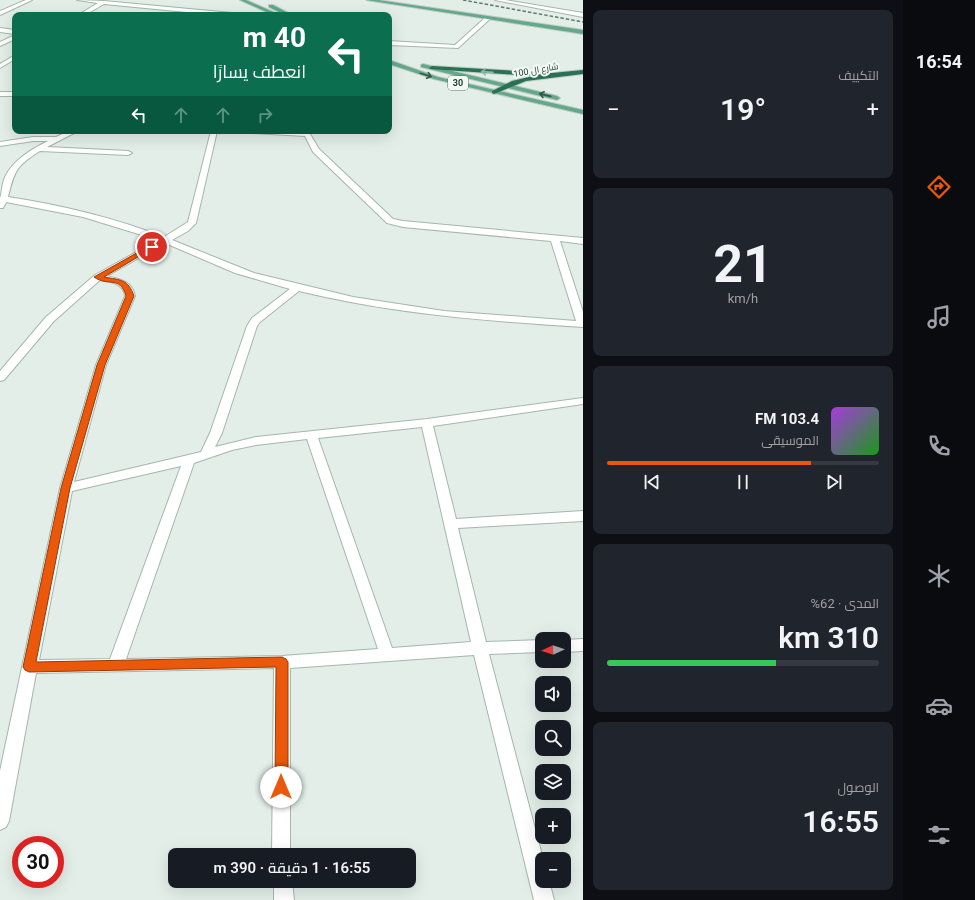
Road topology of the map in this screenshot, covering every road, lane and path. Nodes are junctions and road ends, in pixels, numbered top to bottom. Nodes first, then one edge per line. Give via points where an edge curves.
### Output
1 (30, 0) edge
2 (79, 0) edge
3 (242, 0) edge
4 (257, 0) edge
5 (368, 0) edge
6 (388, 0) edge
7 (497, 0) edge
8 (104, 1) edge
9 (191, 5) dead end
10 (187, 11) junction
11 (86, 12) edge
12 (198, 12) edge
13 (268, 12) edge
14 (283, 12) edge
15 (0, 13) edge
16 (583, 15) edge
17 (488, 18) junction
18 (583, 28) edge
19 (0, 30) edge
20 (12, 32) edge
21 (583, 32) edge
22 (12, 38) edge
23 (392, 43) edge
24 (0, 44) edge
25 (392, 57) edge
26 (12, 59) edge
27 (392, 63) edge
28 (0, 66) edge
29 (432, 68) junction
30 (583, 72) edge
31 (554, 75) junction
32 (504, 85) junction
33 (494, 92) junction
34 (0, 94) edge
35 (12, 94) edge
36 (562, 99) dead end
37 (583, 112) edge
38 (69, 134) edge
39 (213, 134) edge
40 (308, 134) edge
41 (58, 139) junction
42 (0, 144) edge
43 (38, 149) junction
44 (128, 153) dead end
45 (1, 202) edge
46 (555, 238) junction
47 (165, 240) junction
48 (583, 241) edge
49 (98, 277) junction
50 (298, 287) junction
51 (582, 324) edge
52 (0, 378) edge
53 (583, 401) edge
54 (427, 424) junction
55 (311, 434) junction
56 (206, 454) junction
57 (189, 460) junction
58 (66, 488) junction
59 (583, 516) edge
60 (450, 524) junction
61 (583, 645) edge
62 (535, 646) edge
63 (571, 646) edge
64 (480, 648) junction
65 (387, 654) junction
66 (282, 662) junction
67 (116, 665) junction
68 (29, 667) junction
69 (4, 775) edge
70 (0, 821) edge
71 (281, 848) edge
72 (283, 888) edge
73 (284, 900) edge
74 (544, 900) edge

1 - 15 street
2 - 8 street
3 - 13 main road
4 - 14 main road
5 - 17 main road
6 - 18 main road
7 - 16 street
8 - 10 street
8 - 11 street
9 - 10 street
10 - 12 street
17 - 21 main road
17 - 23 street via 456,47
19 - 20 street
22 - 24 street
25 - 29 main road, 30
26 - 28 street
27 -> 33 main road, 30 via 436,78
31 -> 29 highway
29 - 32 main road, 30
30 - 31 highway, شارع ال 100
31 - 32 highway, شارع ال 100
32 - 33 highway, شارع ال 100
36 -> 32 main road, 30
33 - 37 main road, 30
34 - 35 street
38 - 41 street
39 - 47 street via 192,223
40 - 46 street via 316,150 390,221
41 - 42 street via 33,139
41 - 43 street
43 - 44 street
43 - 45 street via 10,175
45 - 47 street via 64,209
46 - 48 street
46 - 51 street
47 - 49 street
47 - 50 street via 229,268
49 - 52 street via 50,319
49 - 58 street via 122,283 127,286 130,296 101,365
50 - 51 street via 376,304 444,314
50 - 56 street via 252,326 216,433
53 - 54 street
54 - 55 street
54 - 60 street
55 - 56 street via 256,441
55 - 65 street
56 - 57 street
57 - 58 street
57 - 67 street
58 - 68 street
59 - 60 street
60 - 64 street
61 - 63 street
62 - 64 street
64 - 65 street
64 - 74 street
65 - 66 street
66 - 67 street
66 - 71 street
67 - 68 street
68 - 69 street
69 - 70 street
72 - 73 street

